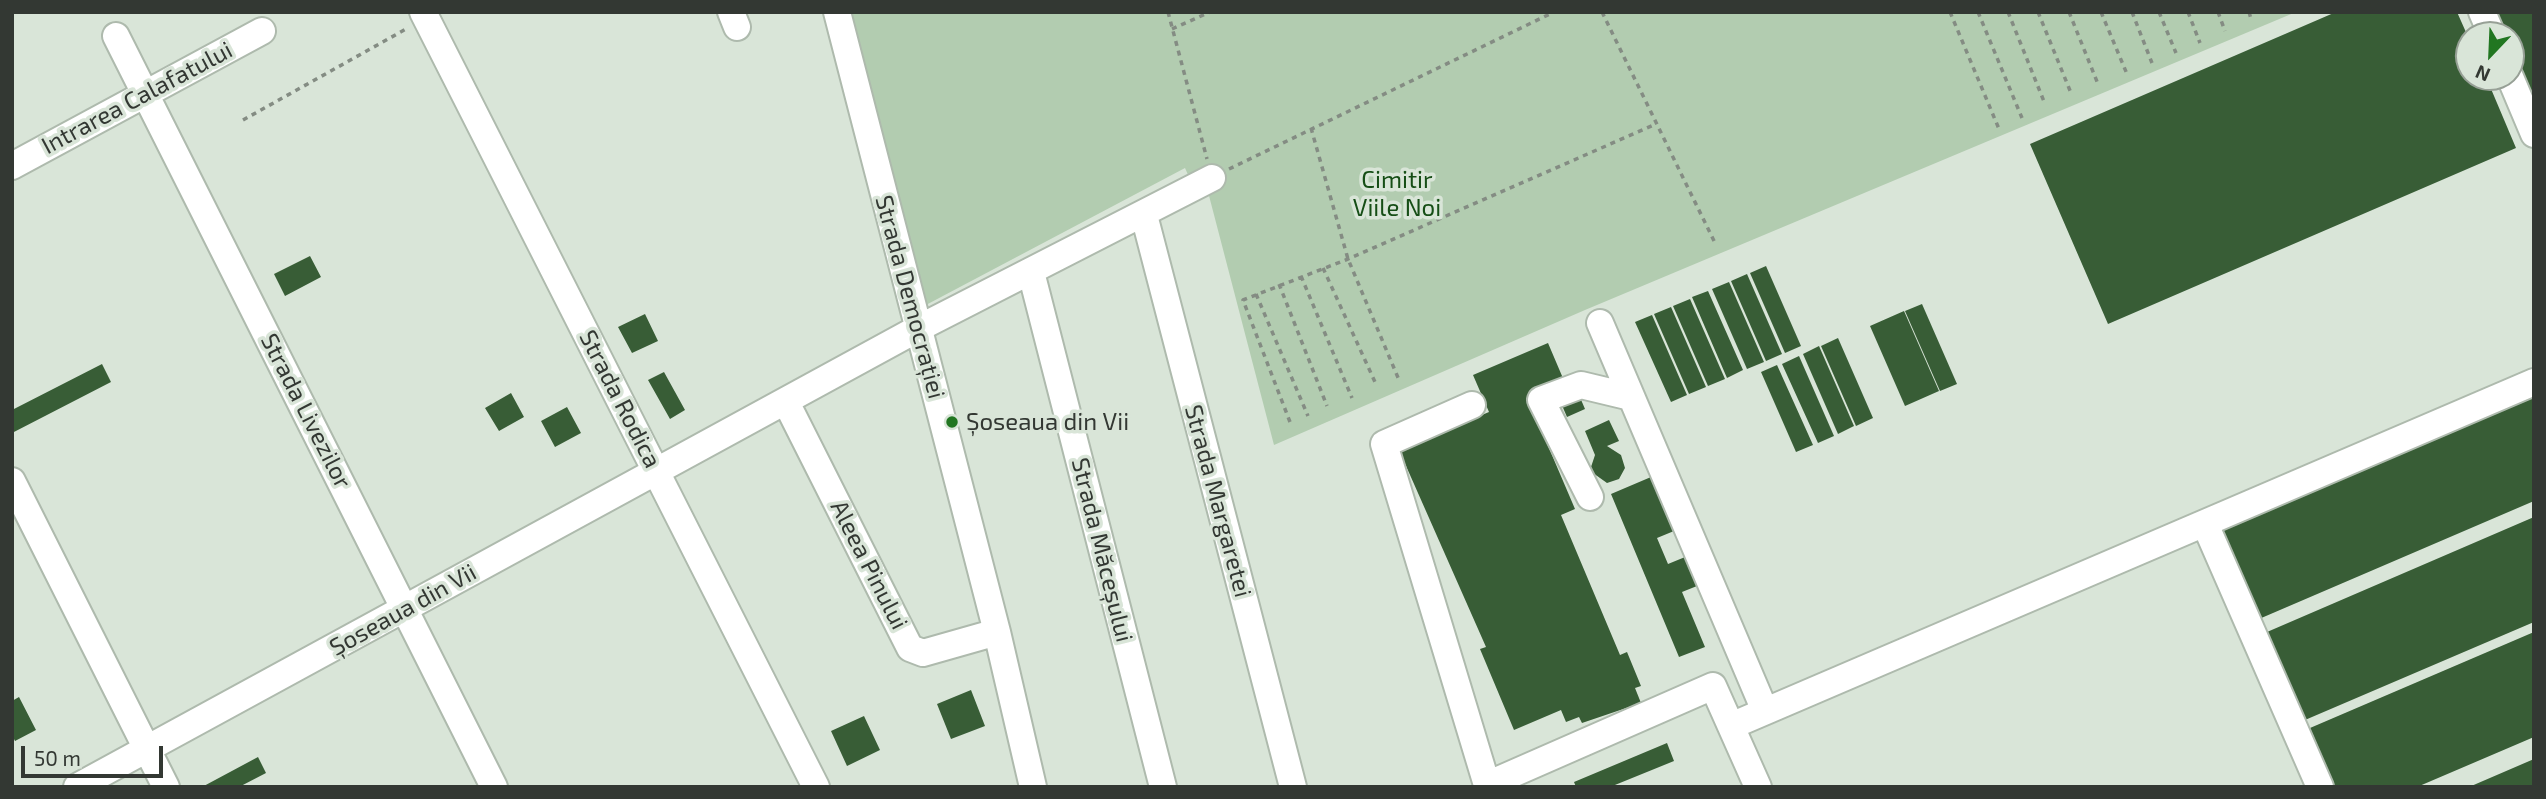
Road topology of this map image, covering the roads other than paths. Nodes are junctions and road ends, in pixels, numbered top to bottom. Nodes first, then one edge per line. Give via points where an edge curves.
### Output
1 (837, 12) edge
2 (424, 15) edge
3 (262, 31) dead end
4 (116, 36) dead end
5 (2516, 91) edge
6 (145, 94) junction
7 (2534, 134) edge
8 (12, 166) edge
9 (1212, 178) road end
10 (1144, 215) junction
11 (1031, 272) junction
12 (1600, 323) dead end
13 (919, 328) junction
14 (2534, 383) edge
15 (1631, 397) junction
16 (786, 402) junction
17 (1472, 405) dead end
18 (657, 472) junction
19 (12, 481) edge
20 (1590, 497) dead end
21 (2205, 524) junction
22 (407, 608) junction
23 (997, 632) junction
24 (1765, 712) junction
25 (1731, 726) junction
26 (147, 749) junction
27 (76, 787) edge
28 (166, 787) edge
29 (495, 787) edge
30 (816, 787) edge
31 (1033, 787) edge
32 (1163, 787) edge
33 (1293, 787) edge
34 (1758, 787) edge
35 (2320, 787) edge

1 - 13 street, Strada Democrației
2 - 18 street, Strada Rodica
3 - 6 street, Intrarea Calafatului
4 - 6 street, Strada Livezilor
5 - 7 street
6 - 8 street, Intrarea Calafatului
6 - 22 street, Strada Livezilor
9 - 10 street, Șoseaua din Vii
10 - 11 street, Șoseaua din Vii
10 - 33 street, Strada Margaretei
11 - 13 street, Șoseaua din Vii
11 - 32 street, Strada Măceșului
12 - 15 street
13 - 16 street, Șoseaua din Vii
13 - 23 street, Strada Democrației
14 - 21 street
15 - 20 street via 1581,385 1541,400
15 - 24 street
16 - 18 street, Șoseaua din Vii
16 - 23 street, Aleea Pinului via 910,648 923,653
17 - 25 street via 1384,444 1487,785 1713,686
18 - 22 street, Șoseaua din Vii
18 - 30 street, Strada Rodica
19 - 26 street
21 - 24 street
21 - 35 street
22 - 26 street, Șoseaua din Vii
22 - 29 street, Strada Livezilor
23 - 31 street, Strada Democrației
24 - 25 street
25 - 34 street
26 - 27 street, Șoseaua din Vii
26 - 28 street

